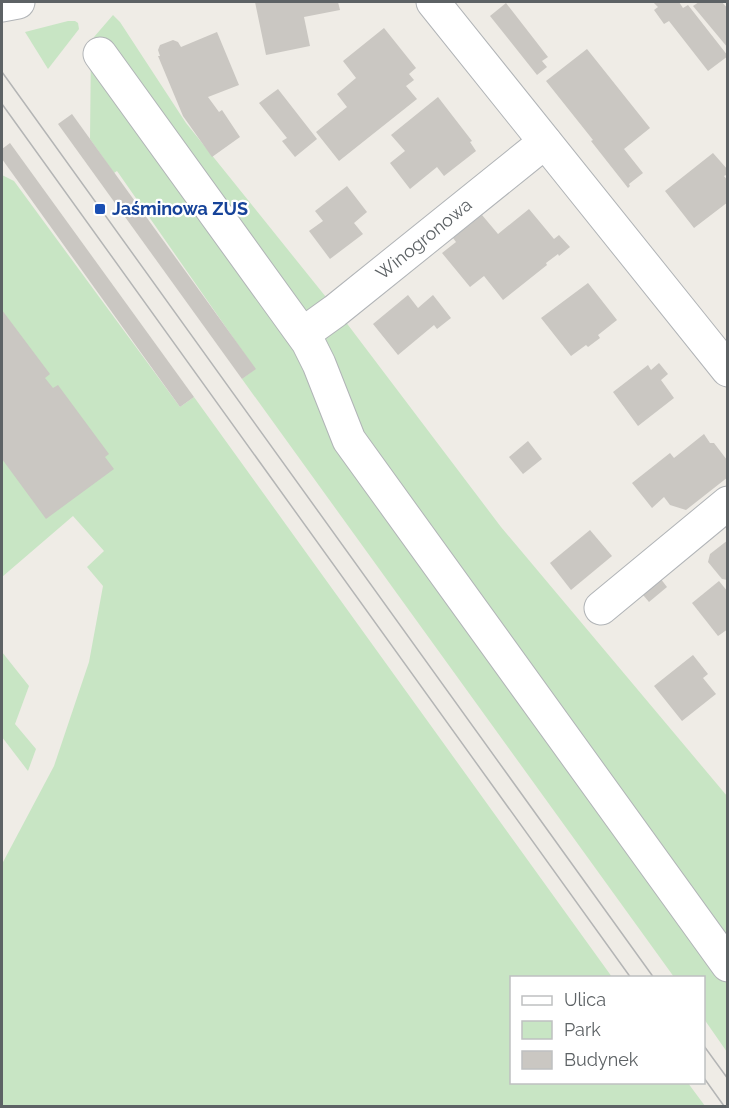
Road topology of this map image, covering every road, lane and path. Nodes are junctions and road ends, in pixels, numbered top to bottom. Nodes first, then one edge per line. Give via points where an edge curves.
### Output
1 (18, 2) edge
2 (433, 2) edge
3 (2, 5) edge
4 (100, 54) dead end
5 (545, 142) junction
6 (303, 334) junction
7 (728, 370) edge
8 (728, 503) edge
9 (601, 608) dead end
10 (728, 965) edge

1 - 3 street
2 - 5 street
4 - 6 street
5 - 6 street, Winogronowa
5 - 7 street
6 - 10 street via 317,357 349,440
8 - 9 street

